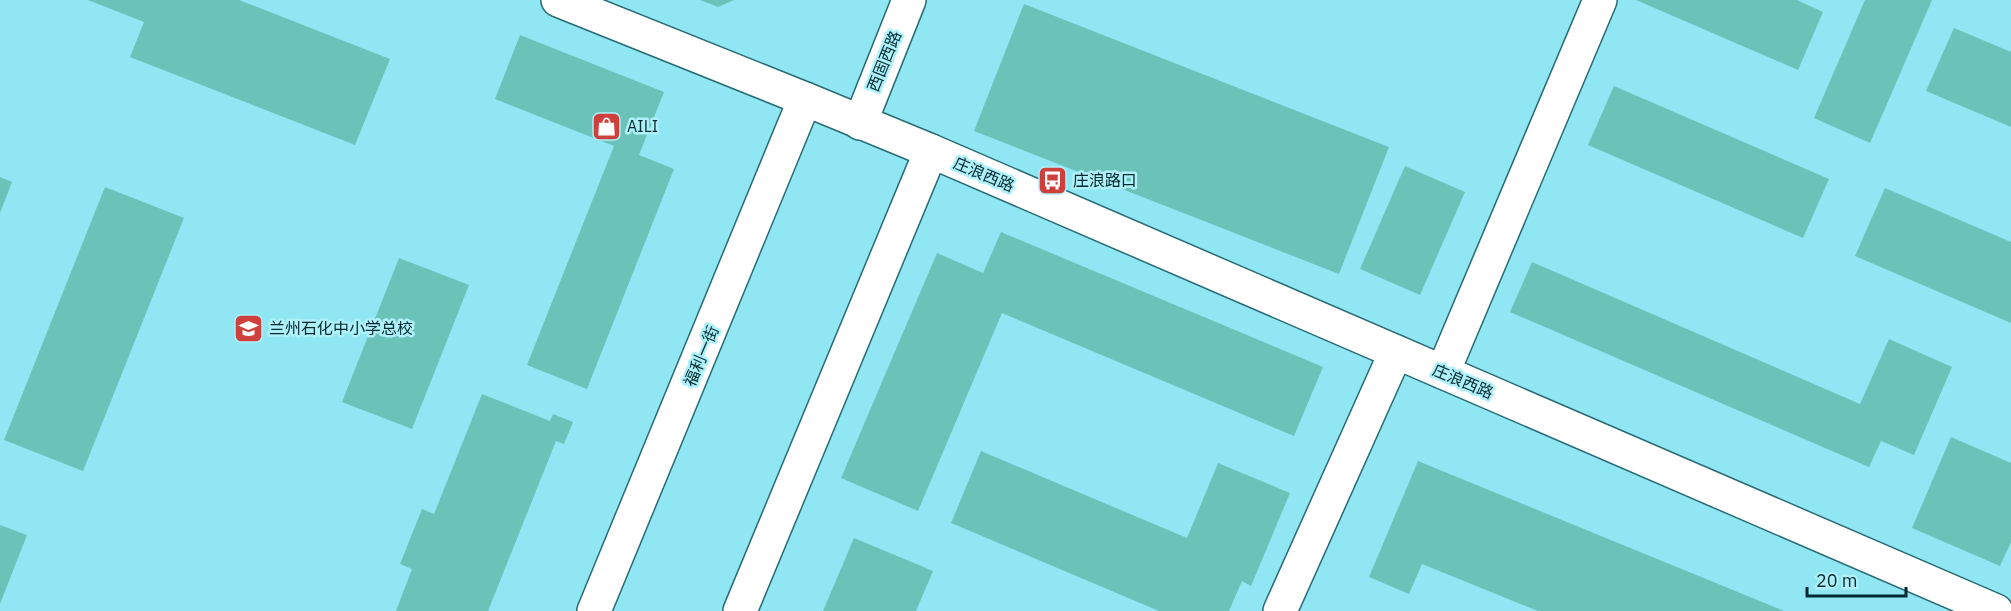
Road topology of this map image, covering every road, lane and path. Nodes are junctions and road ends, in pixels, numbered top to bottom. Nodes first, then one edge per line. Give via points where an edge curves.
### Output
1 (558, 0) edge
2 (909, 0) edge
3 (1599, 0) edge
4 (805, 99) junction
5 (860, 123) junction
6 (931, 151) junction
7 (1396, 352) junction
8 (1443, 372) junction
9 (594, 611) edge
10 (740, 611) edge
11 (1280, 611) edge
12 (1996, 611) edge

1 - 4 street
2 - 5 street, 西固西路
3 - 8 street
4 - 5 street, 庄浪西路
4 - 9 street, 福利一街
5 - 6 street, 庄浪西路
6 - 7 street, 庄浪西路
6 - 10 street
7 - 8 street, 庄浪西路
7 - 11 street
8 - 12 street, 庄浪西路

